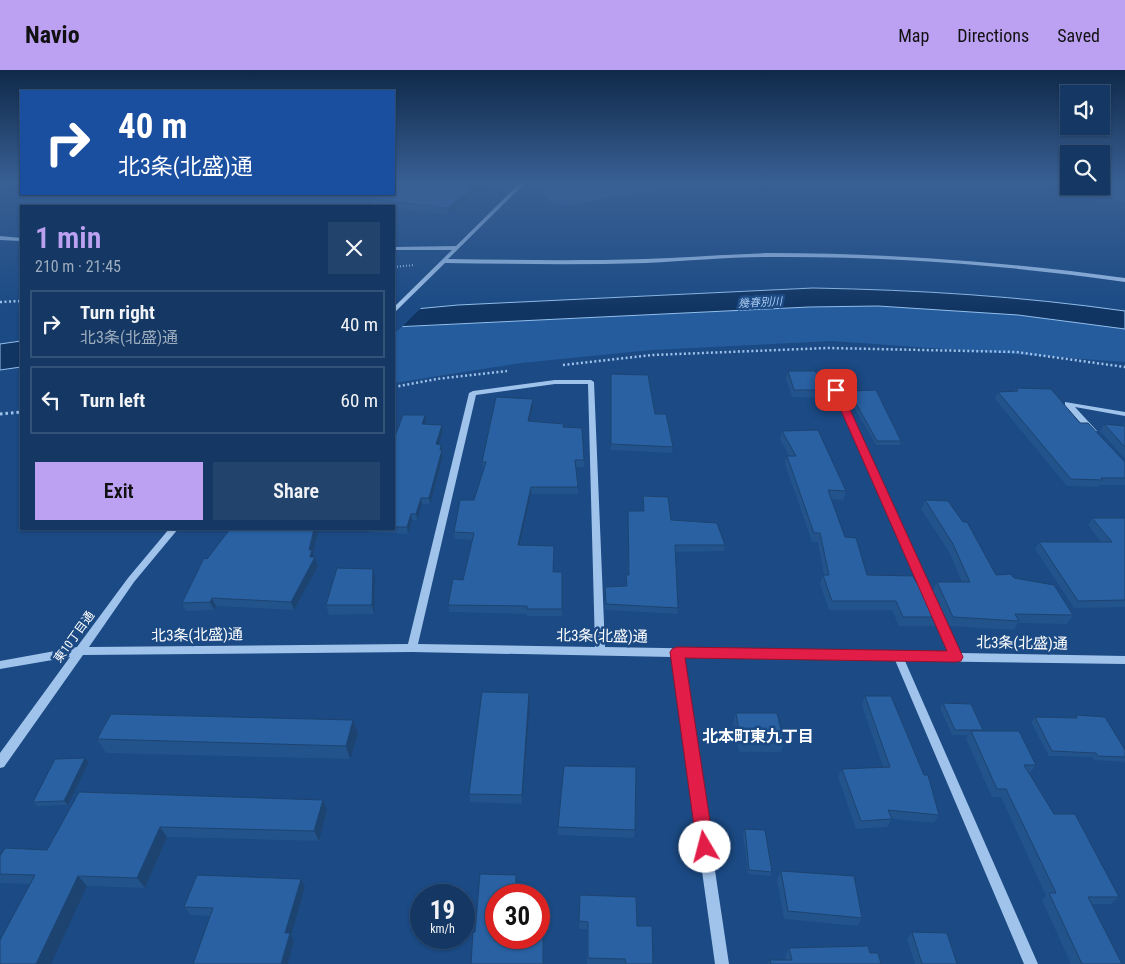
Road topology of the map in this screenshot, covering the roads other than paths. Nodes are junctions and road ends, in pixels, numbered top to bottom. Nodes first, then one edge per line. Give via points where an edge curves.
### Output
1 (480, 226) edge
2 (0, 238) edge
3 (20, 240) edge
4 (395, 248) edge
5 (458, 248) junction
6 (444, 261) junction
7 (1125, 280) edge
8 (395, 309) edge
9 (828, 372) dead end
10 (1125, 414) edge
11 (1100, 439) edge
12 (173, 530) edge
13 (412, 648) junction
14 (79, 651) junction
15 (600, 652) junction
16 (677, 652) junction
17 (898, 656) junction
18 (956, 657) junction
19 (1125, 660) edge
20 (0, 666) edge
21 (0, 763) edge
22 (722, 964) edge
23 (1031, 964) edge

1 - 5 street
2 - 3 street
4 - 5 street
5 - 6 street
6 - 7 street via 612,262 768,255 863,256 1063,271
6 - 8 street
9 - 18 street
10 - 11 street via 1068,404
12 - 14 street, 東10丁目通 via 131,580
13 - 14 street, 北3条(北盛)通
13 - 15 street, 北3条(北盛)通
13 - 15 street via 473,393 554,382 592,382
14 - 20 street, 北3条(北盛)通
14 - 21 street, 東10丁目通
15 - 16 street, 北3条(北盛)通
16 - 17 street, 北3条(北盛)通
16 - 22 street
17 - 18 street, 北3条(北盛)通
17 - 23 street
18 - 19 street, 北3条(北盛)通

